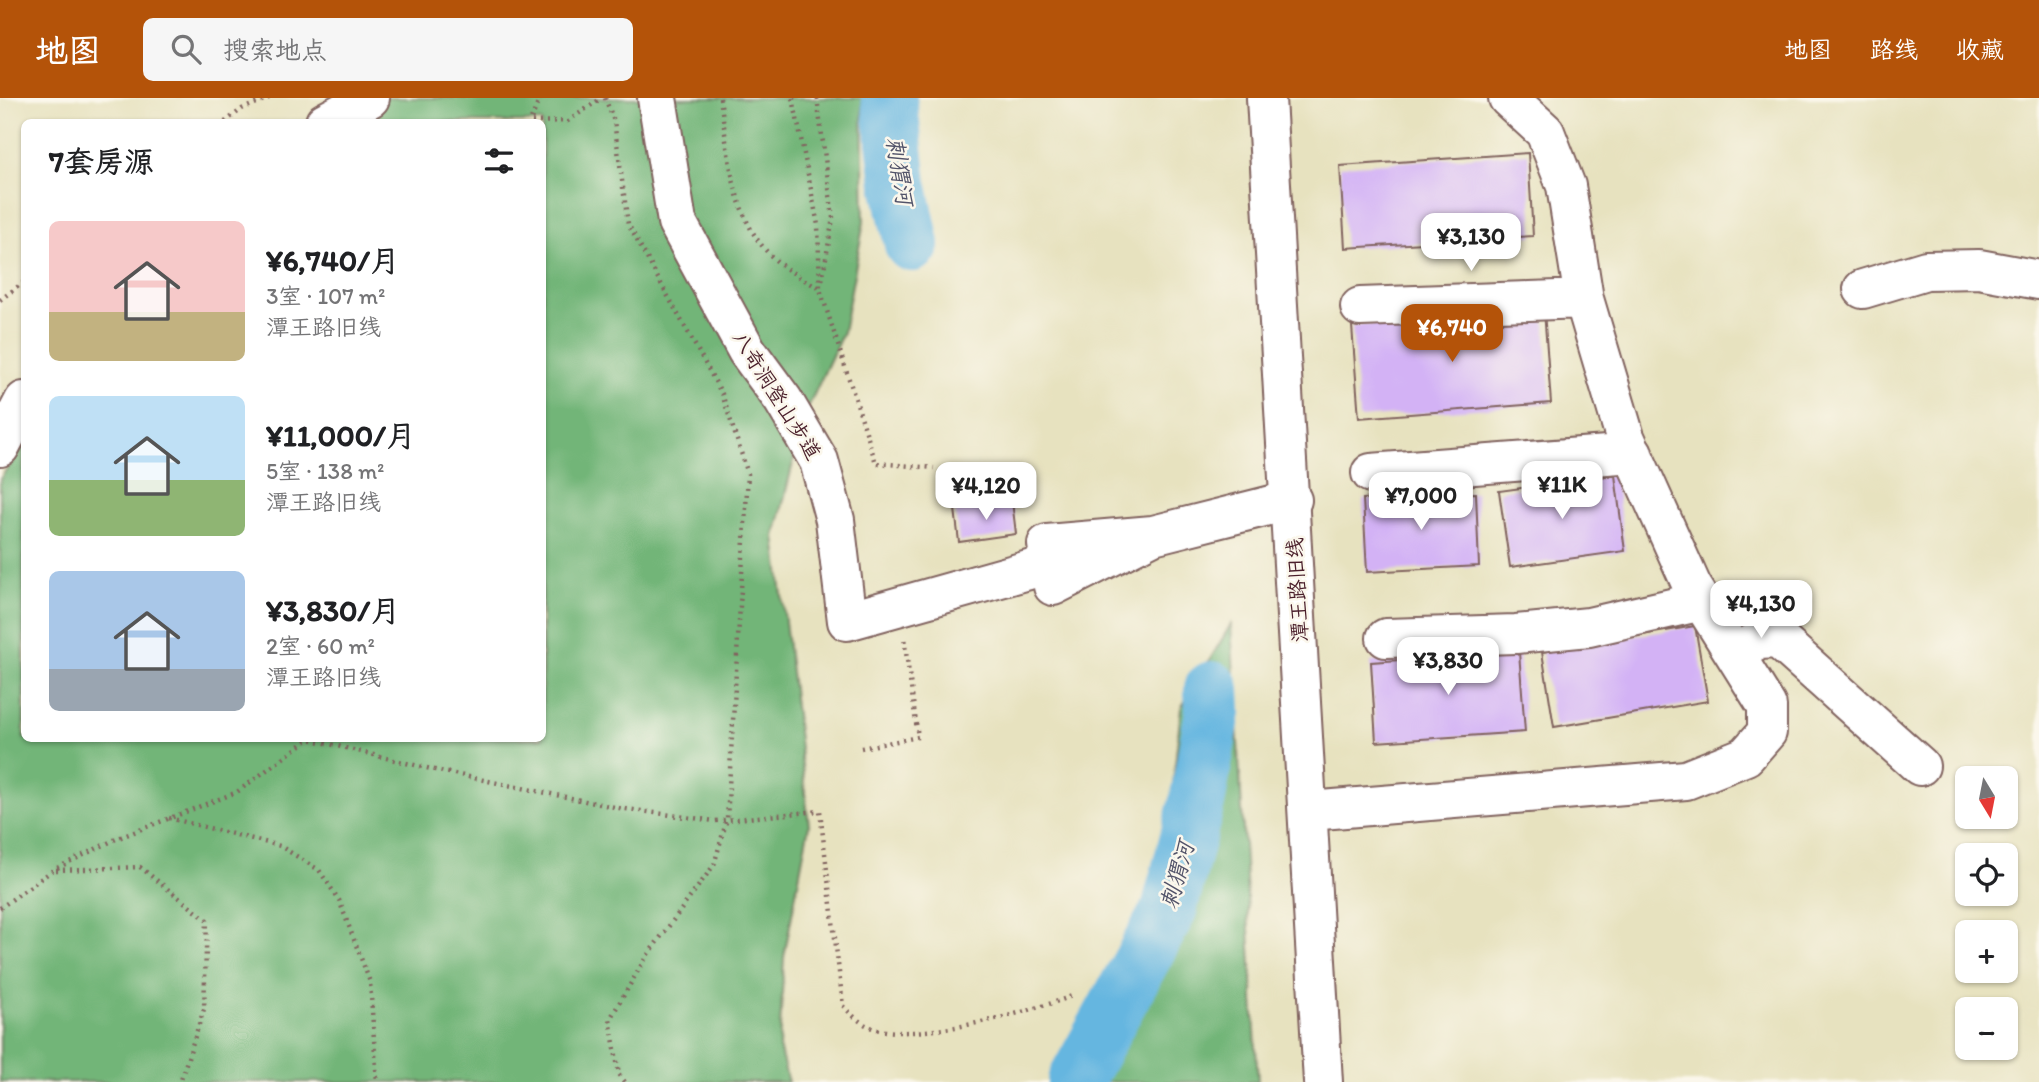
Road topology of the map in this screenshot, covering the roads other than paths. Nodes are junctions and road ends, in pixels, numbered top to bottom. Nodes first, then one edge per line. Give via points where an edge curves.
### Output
1 (370, 98) edge
2 (657, 98) edge
3 (1266, 98) edge
4 (1507, 98) edge
5 (332, 119) edge
6 (2039, 280) edge
7 (1863, 289) dead end
8 (1584, 299) junction
9 (1360, 307) dead end
10 (21, 407) edge
11 (0, 447) edge
12 (1633, 453) junction
13 (1371, 472) dead end
14 (1292, 500) junction
15 (1702, 601) junction
16 (1386, 638) dead end
17 (1735, 654) junction
18 (1920, 766) dead end
19 (1309, 811) junction
20 (1323, 1082) edge

1 - 5 street
2 - 14 street, 八奇洞登山步道 via 677,222 747,351 819,461 835,520 847,621
3 - 14 street, 潭王路旧线
4 - 8 street via 1545,132 1550,143 1566,186
6 - 7 street via 1979,269 1926,270
8 - 9 street
8 - 12 street
10 - 11 street
12 - 13 street
12 - 15 street
14 - 19 street, 潭王路旧线
15 - 16 street via 1589,627
15 - 17 street
17 - 18 street via 1759,640 1778,639
17 - 19 street via 1768,706 1767,733 1746,757 1686,780
19 - 20 street, 潭王路旧线

